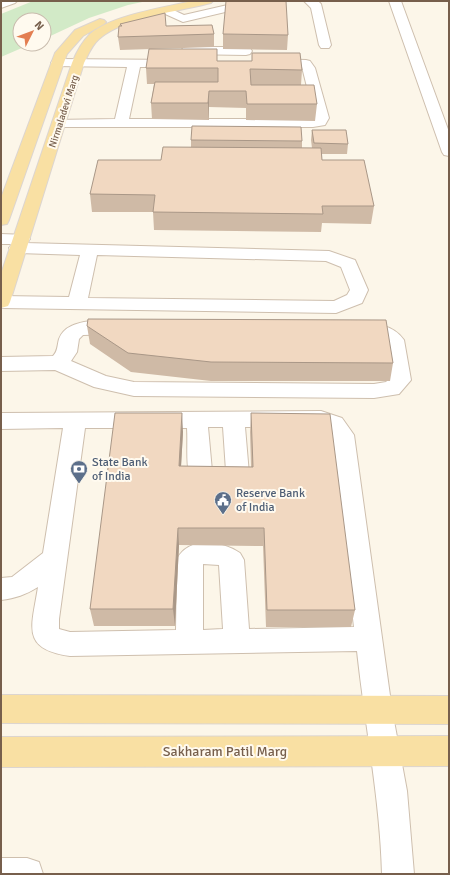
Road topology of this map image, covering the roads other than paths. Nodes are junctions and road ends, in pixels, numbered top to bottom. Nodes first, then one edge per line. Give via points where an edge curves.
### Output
1 (11, 1) edge
2 (207, 1) edge
3 (259, 1) edge
4 (310, 1) edge
5 (396, 1) edge
6 (1, 5) edge
7 (172, 6) edge
8 (324, 45) dead end
9 (175, 51) edge
10 (246, 51) edge
11 (57, 63) junction
12 (78, 63) junction
13 (134, 63) junction
14 (302, 92) edge
15 (316, 92) junction
16 (232, 110) edge
17 (59, 123) junction
18 (121, 124) junction
19 (232, 124) junction
20 (449, 152) edge
21 (1, 220) edge
22 (1, 239) edge
23 (20, 244) junction
24 (90, 250) junction
25 (1, 302) edge
26 (77, 303) junction
27 (132, 328) edge
28 (344, 330) edge
29 (58, 363) junction
30 (1, 364) edge
31 (233, 419) junction
32 (197, 420) junction
33 (1, 421) edge
34 (75, 421) junction
35 (55, 558) junction
36 (1, 589) edge
37 (369, 639) junction
38 (237, 641) junction
39 (189, 642) junction
40 (1, 709) edge
41 (378, 710) junction
42 (449, 710) edge
43 (386, 750) junction
44 (449, 751) edge
45 (1, 752) edge
46 (1, 874) edge
47 (27, 874) edge
48 (398, 874) edge

1 - 6 lane
2 - 7 main road, Nirmaladevi Marg
3 - 7 lane via 183,19
4 - 8 lane via 317,8
5 - 20 lane
7 - 11 main road, Nirmaladevi Marg via 128,12 102,21 79,33 61,53
7 - 12 main road, Nirmaladevi Marg via 114,25 94,36 91,50
9 - 10 lane
11 - 12 lane
11 - 21 main road, Nirmaladevi Marg
12 - 13 lane
12 - 17 main road, Nirmaladevi Marg
13 - 15 lane via 306,64
13 - 18 lane
14 - 15 lane
15 - 19 lane via 322,118 320,122
16 - 19 lane
17 - 18 lane
17 - 23 main road, Nirmaladevi Marg
18 - 19 lane
22 - 23 lane
23 - 24 lane
23 - 25 main road, Nirmaladevi Marg
24 - 26 lane
24 - 26 lane via 329,256 349,264 359,290 355,299 336,307
25 - 26 lane
27 - 29 lane via 75,330 70,336 68,351
28 - 29 lane via 375,330 390,335 394,340 401,380 397,385 392,389 374,391 134,389 101,382
29 - 30 lane
31 - 32 lane
31 - 32 lane via 238,474 234,478 210,481 204,480 201,475
31 - 37 lane via 321,419 334,424 343,435
32 - 34 lane
33 - 34 lane
34 - 35 lane
35 - 36 lane via 18,587
35 - 39 lane via 46,635 55,642
37 - 38 lane
37 - 41 lane
38 - 39 lane
38 - 39 lane via 231,560 216,554 196,554 190,559
40 - 41 main road
41 - 42 main road
41 - 43 lane
43 - 44 main road, Sakharam Patil Marg
43 - 45 main road, Sakharam Patil Marg
43 - 48 lane
46 - 47 lane

